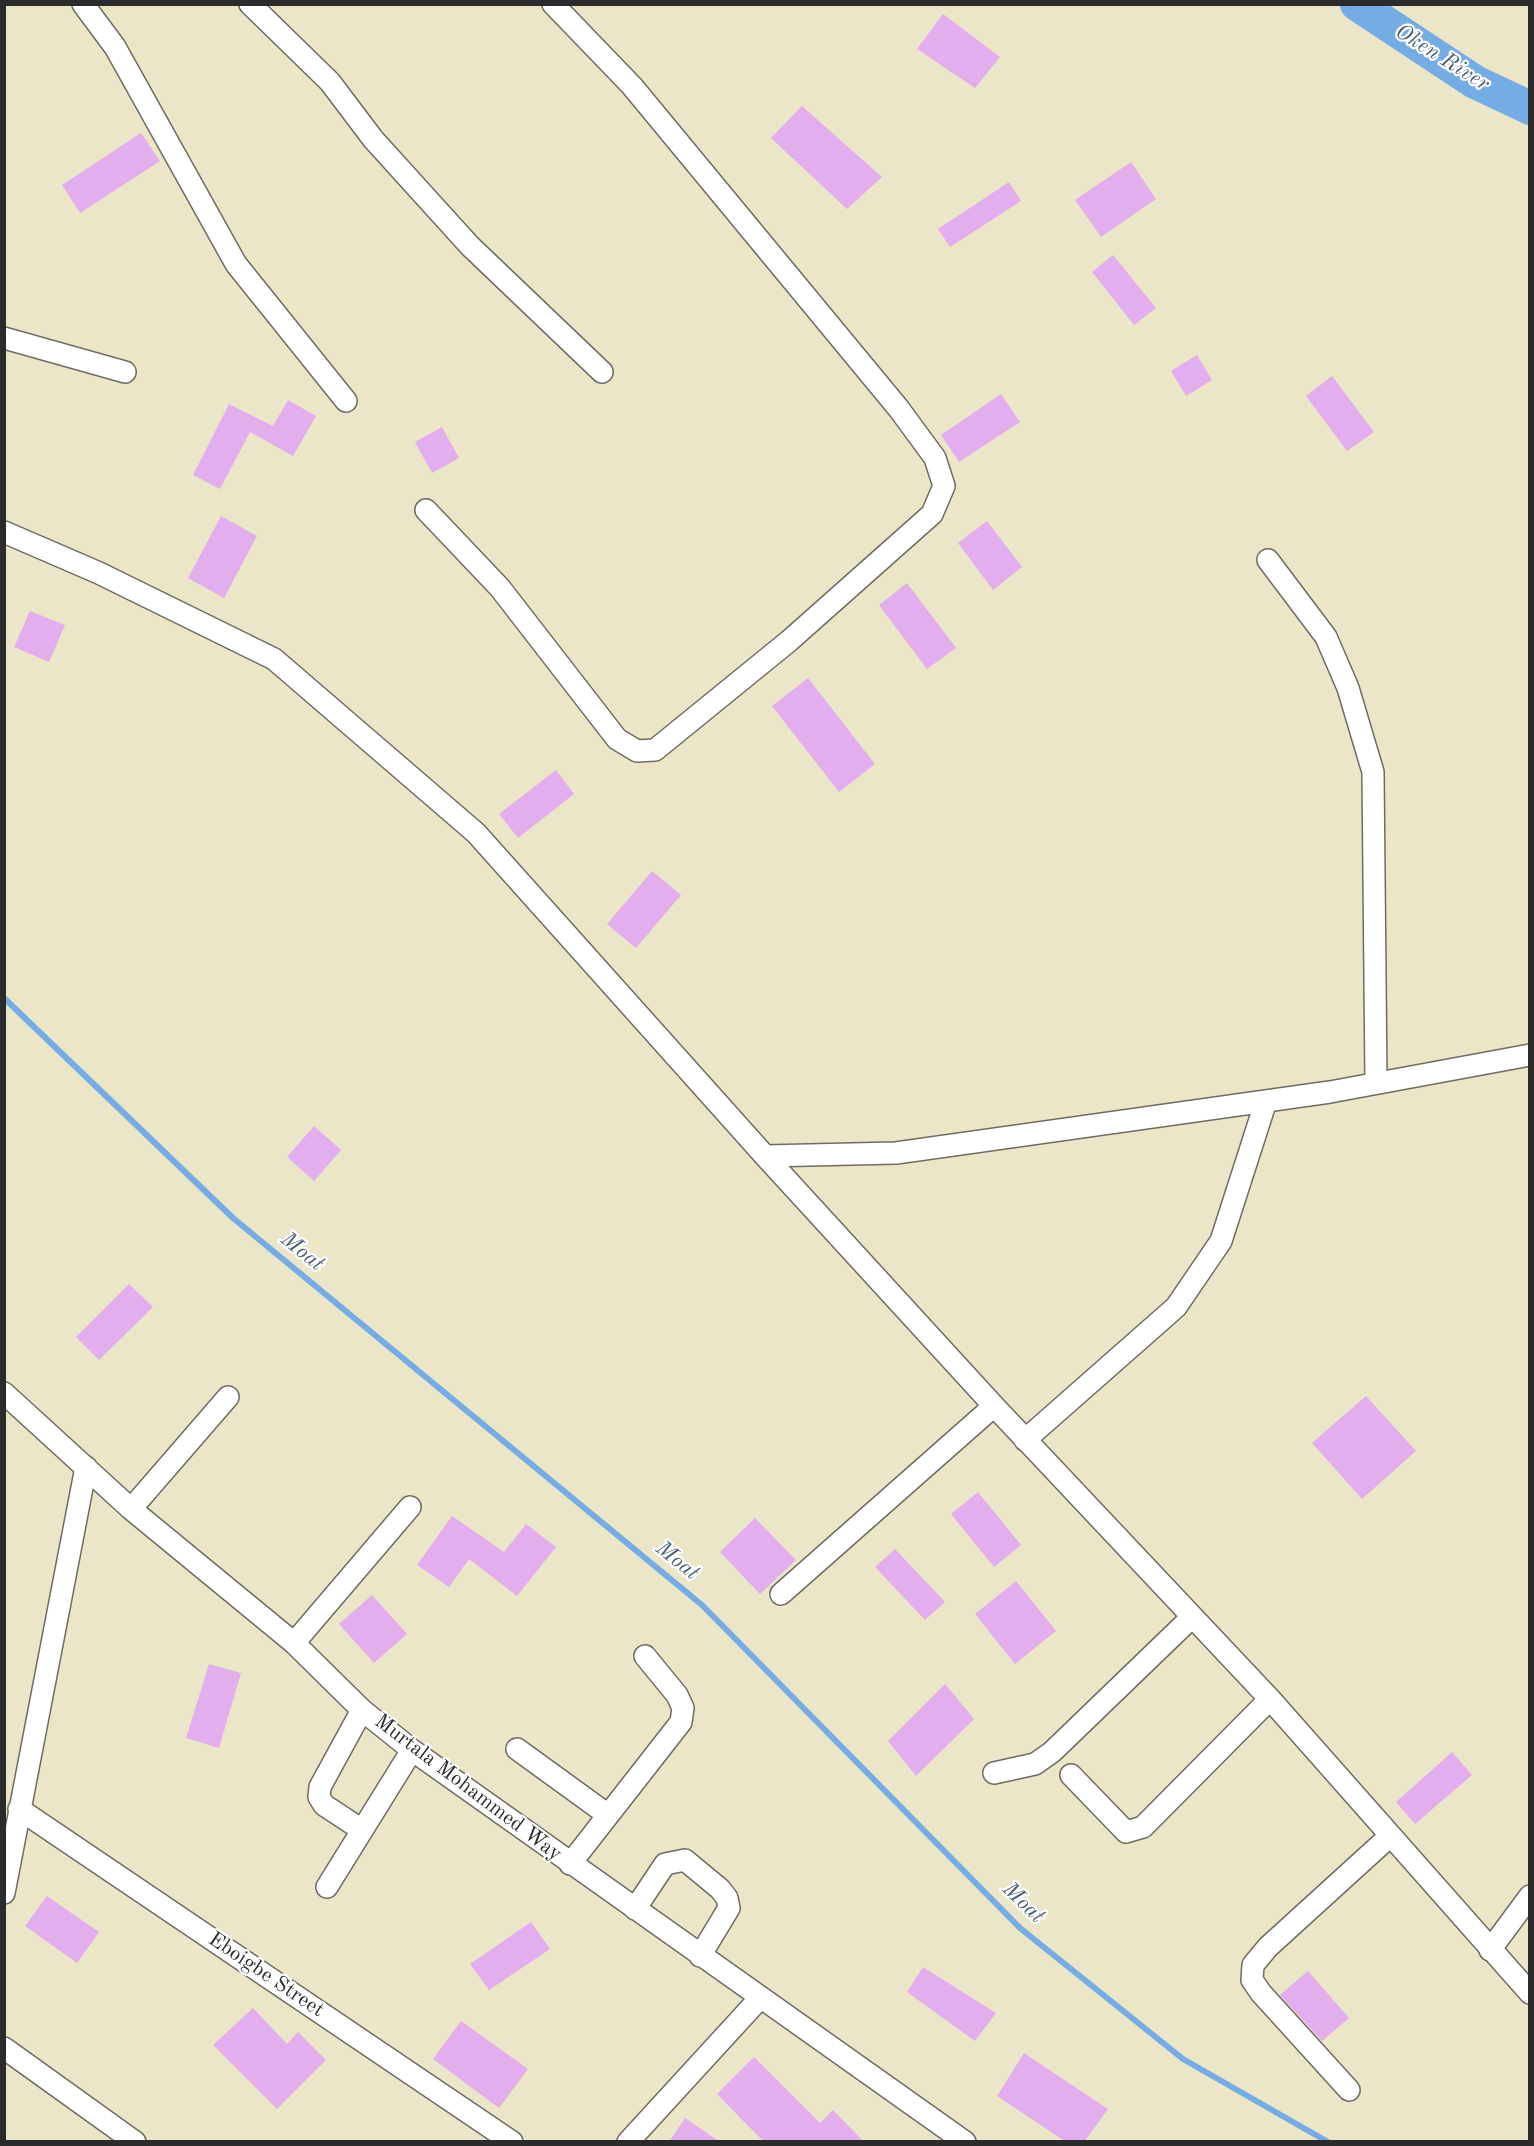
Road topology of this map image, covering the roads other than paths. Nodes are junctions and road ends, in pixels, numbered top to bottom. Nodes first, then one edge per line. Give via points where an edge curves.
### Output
1 (83, 4) edge
2 (250, 4) edge
3 (553, 4) edge
4 (4, 338) edge
5 (125, 372) dead end
6 (602, 372) dead end
7 (346, 400) dead end
8 (426, 510) dead end
9 (4, 532) edge
10 (1268, 560) dead end
11 (1530, 1055) edge
12 (1376, 1083) junction
13 (1266, 1101) junction
14 (765, 1156) junction
15 (4, 1393) edge
16 (228, 1397) dead end
17 (994, 1406) junction
18 (1025, 1440) junction
19 (86, 1467) junction
20 (410, 1507) dead end
21 (131, 1509) junction
22 (782, 1594) dead end
23 (1192, 1617) junction
24 (294, 1643) junction
25 (645, 1656) dead end
26 (1270, 1699) junction
27 (362, 1710) junction
28 (518, 1749) dead end
29 (412, 1750) junction
30 (994, 1773) dead end
31 (1071, 1775) dead end
32 (19, 1809) junction
33 (608, 1815) junction
34 (362, 1830) junction
35 (1390, 1836) junction
36 (570, 1864) junction
37 (327, 1887) dead end
38 (4, 1893) edge
39 (1530, 1896) edge
40 (635, 1909) junction
41 (1490, 1950) junction
42 (700, 1956) junction
43 (1530, 1993) edge
44 (760, 1998) junction
45 (4, 2048) edge
46 (1349, 2090) dead end
47 (135, 2142) edge
48 (512, 2142) edge
49 (628, 2142) edge
50 (965, 2142) edge

1 - 7 street via 116,48 236,264
2 - 6 street via 330,82 373,139 470,246
3 - 8 street via 632,86 899,409 935,459 944,486 932,514 789,641 655,750 637,751 616,739 500,588
4 - 5 street
9 - 14 street via 99,573 274,659 477,833
10 - 12 street via 1326,637 1348,688 1373,772
11 - 12 street
12 - 13 street
13 - 14 street via 896,1154
13 - 18 street via 1221,1241 1176,1307
14 - 17 street
15 - 19 street, Murtala Mohammed Way
16 - 21 street
17 - 18 street
17 - 22 street
18 - 23 street
19 - 21 street, Murtala Mohammed Way
19 - 32 street
20 - 24 street
21 - 24 street, Murtala Mohammed Way
23 - 26 street
23 - 30 street via 1052,1752 1035,1764
24 - 27 street, Murtala Mohammed Way
25 - 33 street via 676,1695 683,1708 681,1722
26 - 31 street via 1143,1827 1126,1832
26 - 35 street
27 - 29 street, Murtala Mohammed Way
27 - 34 street via 320,1787 319,1797 324,1805
28 - 33 street
29 - 34 street
29 - 36 street, Murtala Mohammed Way
32 - 38 street
32 - 48 street, Eboigbe Street
33 - 36 street
34 - 37 street
35 - 41 street
35 - 46 street via 1253,1965 1252,1980 1261,1992
36 - 40 street, Murtala Mohammed Way
39 - 41 street
40 - 42 street, Murtala Mohammed Way
40 - 42 street via 665,1864 685,1860 728,1898 729,1908
41 - 43 street
42 - 44 street, Murtala Mohammed Way
44 - 49 street
44 - 50 street, Murtala Mohammed Way
45 - 47 street

